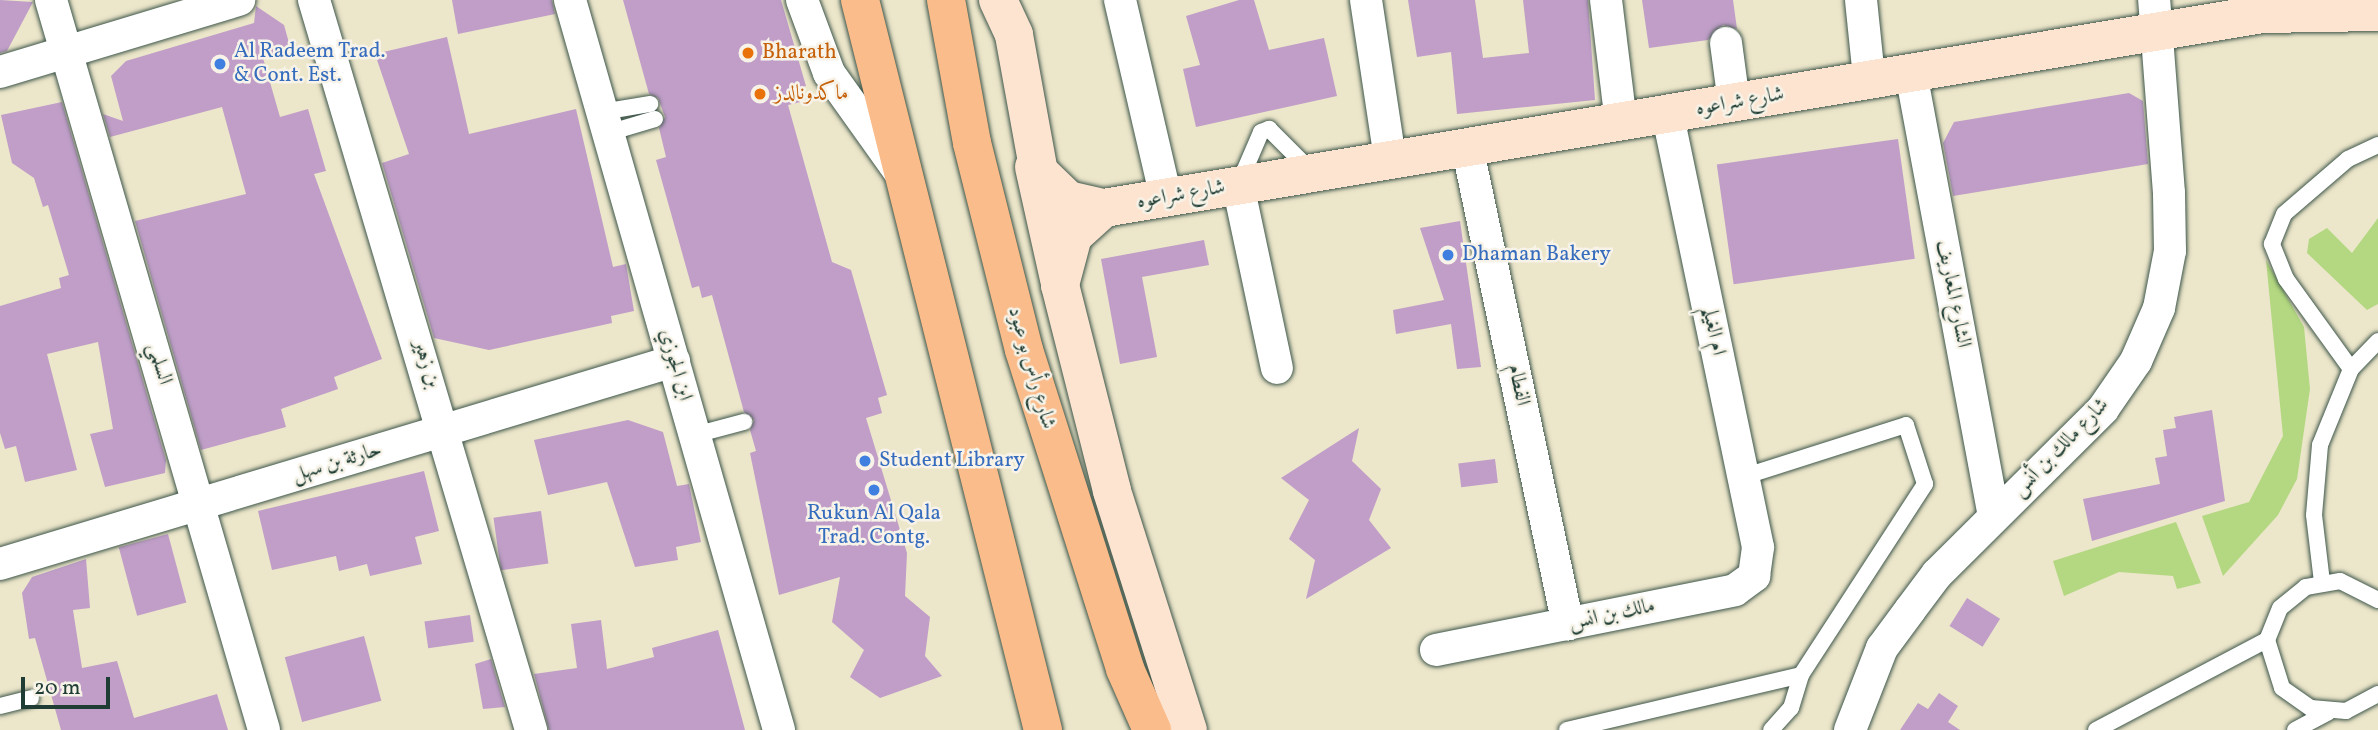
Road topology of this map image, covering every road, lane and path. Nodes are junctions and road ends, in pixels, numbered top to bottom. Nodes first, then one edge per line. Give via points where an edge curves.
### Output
1 (51, 0) edge
2 (239, 0) edge
3 (314, 0) edge
4 (570, 0) edge
5 (802, 0) edge
6 (860, 0) edge
7 (946, 0) edge
8 (998, 0) edge
9 (1120, 0) edge
10 (1366, 0) edge
11 (1606, 0) edge
12 (1861, 0) edge
13 (2378, 12) edge
14 (2156, 15) edge
15 (1726, 43) dead end
16 (66, 51) junction
17 (0, 72) edge
18 (1911, 73) junction
19 (1869, 78) junction
20 (1734, 103) junction
21 (652, 111) dead end
22 (1668, 115) junction
23 (605, 122) junction
24 (1621, 122) junction
25 (2378, 145) edge
26 (1468, 146) junction
27 (1033, 159) junction
28 (1390, 159) junction
29 (1312, 172) junction
30 (900, 173) junction
31 (1238, 185) junction
32 (1166, 197) junction
33 (1104, 208) junction
34 (1060, 285) junction
35 (2378, 341) edge
36 (674, 361) junction
37 (1277, 368) dead end
38 (2351, 369) junction
39 (744, 422) dead end
40 (446, 430) junction
41 (695, 435) junction
42 (1743, 477) junction
43 (201, 504) junction
44 (1994, 516) junction
45 (1758, 547) joint
46 (0, 564) edge
47 (2322, 582) junction
48 (2378, 600) edge
49 (1568, 624) junction
50 (2267, 640) junction
51 (1436, 650) dead end
52 (1125, 669) junction
53 (1801, 675) junction
54 (2378, 694) edge
55 (31, 698) dead end
56 (0, 706) edge
57 (2329, 712) junction
58 (264, 730) edge
59 (531, 730) edge
60 (779, 730) edge
61 (1043, 730) edge
62 (1138, 730) edge
63 (1152, 730) edge
64 (1188, 730) edge
65 (1567, 730) edge
66 (1771, 730) edge
67 (1850, 730) edge
68 (2096, 730) edge
69 (2295, 730) edge

1 - 16 street, السلمي
2 - 16 street
3 - 40 street, بن زهير
4 - 23 street, ابن الجوزي
5 - 30 street via 829,73
6 - 30 main road
7 - 52 main road, شارع رأس بو عبود via 972,143 1024,350
8 - 27 street, شارع شراعوه via 1014,35
9 - 32 street
10 - 28 street
11 - 24 street
12 - 19 street
13 - 14 street, شارع شراعوه
14 - 18 street, شارع شراعوه
14 - 44 street, شارع مالك بن أنس via 2170,239 2159,308 2136,361 2103,409
15 - 20 street
16 - 17 street
16 - 43 street, السلمي
18 - 19 street, شارع شراعوه
18 - 44 street, الشارع المعاريف
19 - 20 street, شارع شراعوه
20 - 22 street, شارع شراعوه
21 - 23 lane
22 - 24 street, شارع شراعوه
22 - 42 street, ام الغيلم
23 - 36 street, ابن الجوزي
24 - 26 street, شارع شراعوه
25 - 38 lane via 2348,159 2284,214 2272,244 2286,279
26 - 28 street, شارع شراعوه
26 - 49 street, الفطام
27 - 33 street, شارع شراعوه via 1057,194
27 - 34 street
28 - 29 street, شارع شراعوه
29 - 31 street, شارع شراعوه
29 - 31 lane via 1269,129 1261,132
30 - 61 main road
31 - 32 street, شارع شراعوه
31 - 37 street
32 - 33 street, شارع شراعوه
33 - 34 street via 1073,236
34 - 64 street via 1112,491
35 - 38 lane
36 - 40 street, حارثة بن سهل
36 - 41 street, ابن الجوزي
38 - 47 lane via 2320,445 2314,515
39 - 41 lane
40 - 43 street, حارثة بن سهل
40 - 59 street, بن زهير
41 - 60 street, ابن الجوزي
42 - 45 street, ام الغيلم
42 - 53 lane via 1901,426 1910,429 1914,441 1925,484
43 - 46 street, حارثة بن سهل
43 - 58 street, السلمي
44 - 67 street, شارع مالك بن أنس via 1937,574 1882,649
45 - 49 street, مالك بن انس via 1754,576 1735,590
47 - 48 lane via 2358,586
47 - 50 lane via 2291,596
49 - 51 street, مالك بن انس
50 - 57 lane via 2282,688 2311,708
50 - 68 lane
52 - 62 main road, شارع رأس بو عبود
52 - 63 main road
53 - 65 lane
53 - 66 lane via 1791,708
54 - 57 lane via 2355,708
55 - 56 lane
57 - 69 lane

